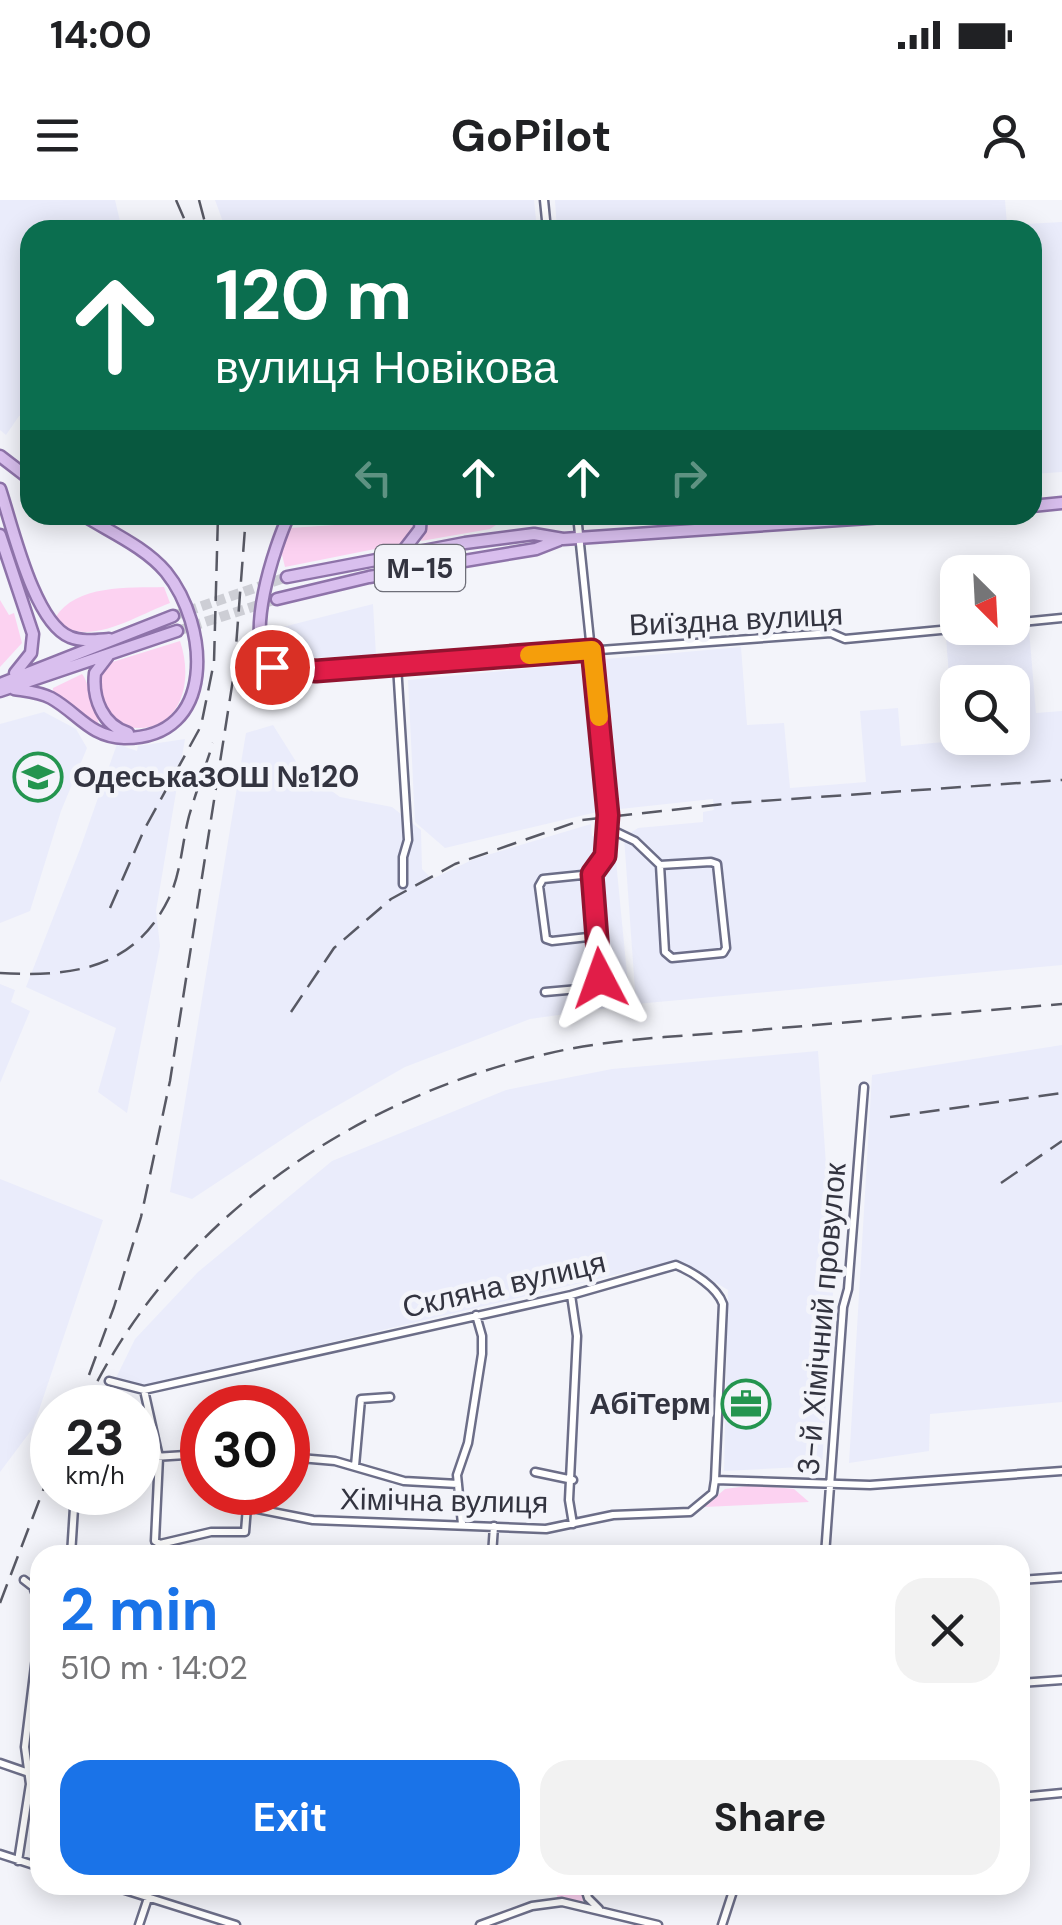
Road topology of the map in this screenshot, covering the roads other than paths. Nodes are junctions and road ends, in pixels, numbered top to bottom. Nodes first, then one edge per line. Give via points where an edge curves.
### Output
1 (0, 456) edge
2 (20, 471) edge
3 (0, 489) edge
4 (98, 525) edge
5 (285, 525) edge
6 (420, 525) edge
7 (578, 525) edge
8 (768, 525) edge
9 (0, 536) edge
10 (580, 538) junction
11 (564, 539) junction
12 (400, 555) junction
13 (287, 578) tunnel mouth
14 (277, 600) tunnel mouth
15 (173, 616) tunnel mouth
16 (1062, 618) edge
17 (1030, 621) edge
18 (940, 630) edge
19 (177, 631) tunnel mouth
20 (109, 639) junction
21 (592, 650) junction
22 (113, 652) junction
23 (396, 665) junction
24 (272, 667) joint
25 (7, 684) edge
26 (0, 692) edge
27 (139, 736) junction
28 (608, 828) junction
29 (660, 865) junction
30 (592, 874) junction
31 (403, 884) dead end
32 (598, 936) junction
33 (544, 992) dead end
34 (864, 1087) dead end
35 (570, 1294) junction
36 (476, 1315) junction
37 (109, 1382) dead end
38 (122, 1385) edge
39 (160, 1386) edge
40 (390, 1397) dead end
41 (310, 1459) edge
42 (355, 1466) junction
43 (1062, 1471) edge
44 (535, 1472) dead end
45 (573, 1480) junction
46 (714, 1480) junction
47 (458, 1484) junction
48 (830, 1484) junction
49 (73, 1515) edge
50 (156, 1515) edge
51 (247, 1515) edge
52 (291, 1515) edge
53 (462, 1524) junction
54 (573, 1524) junction
55 (494, 1526) junction
56 (160, 1544) joint
57 (71, 1545) edge
58 (493, 1545) edge
59 (826, 1545) edge
60 (1062, 1576) edge
61 (1030, 1579) edge
62 (24, 1580) dead end
63 (30, 1585) edge
64 (1062, 1680) edge
65 (1030, 1682) edge
66 (30, 1720) edge
67 (0, 1763) edge
68 (29, 1773) junction
69 (30, 1784) joint
70 (1062, 1793) edge
71 (1030, 1795) edge
72 (0, 1854) edge
73 (18, 1861) junction
74 (30, 1864) edge
75 (142, 1895) edge
76 (587, 1895) edge
77 (732, 1895) edge
78 (148, 1897) junction
79 (602, 1912) junction
80 (140, 1925) edge
81 (236, 1925) edge
82 (480, 1925) edge
83 (658, 1925) edge
84 (722, 1925) edge

1 - 2 main road
3 - 20 main road via 49,621 68,637
4 - 27 main road via 160,566 187,612 197,665 192,698 168,727
5 - 24 main road via 262,614 260,645
6 - 12 main road
7 - 10 street
8 - 10 main road, М-15
9 - 25 main road via 34,640 28,660
10 - 11 main road, М-15
10 - 21 street
11 - 12 main road, М-15 via 534,534
11 - 14 main road, М-15
12 - 13 main road, М-15
15 - 20 main road
16 - 17 street
18 - 21 street, Виїздна вулиця
19 - 22 main road
20 - 25 main road
21 - 23 street, Виїздна вулиця
21 - 28 street
22 - 25 main road
22 - 27 main road via 94,674 99,705 111,725
23 - 24 street, Виїздна вулиця
23 - 31 street via 408,840
25 - 26 main road
25 - 27 main road via 51,698 96,732
28 - 29 street
28 - 30 street via 605,856
29 - 29 street via 712,862 720,868 723,952 672,958 665,952
30 - 32 street
30 - 32 street via 539,886 546,939
32 - 33 street via 596,984
34 - 48 street, 3-й Хімічний провулок
35 - 36 street, Скляна вулиця
35 - 45 street via 578,1336
35 - 46 street, Скляна вулиця via 676,1265 720,1295
36 - 39 street, Скляна вулиця
36 - 47 street via 482,1354
37 - 38 street, Скляна вулиця
40 - 42 street via 360,1399
41 - 42 street
42 - 47 street via 404,1481
43 - 48 street
44 - 45 street
45 - 54 street
46 - 48 street
46 - 54 street, Хімічна вулиця via 713,1493 690,1512
47 - 53 street
48 - 59 street, 3-й Хімічний провулок
49 - 57 street
50 - 56 street
51 - 56 street via 245,1532
52 - 53 street, Хімічна вулиця
53 - 55 street, Хімічна вулиця
54 - 55 street, Хімічна вулиця via 546,1530
55 - 58 street
60 - 61 street
62 - 63 street
64 - 65 street
66 - 68 street
67 - 68 street
68 - 69 street
69 - 73 street
70 - 71 street
72 - 73 street
73 - 74 street
75 - 78 street
76 - 79 street
77 - 84 street
78 - 80 street
78 - 81 street
79 - 82 street via 562,1902
79 - 83 street

